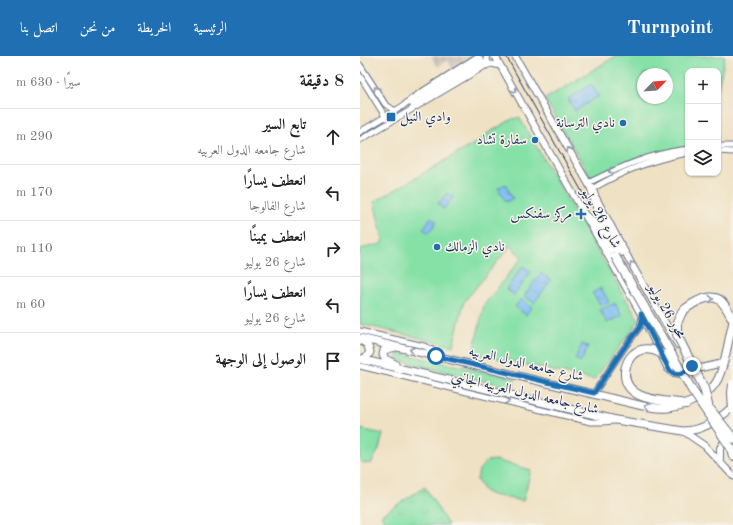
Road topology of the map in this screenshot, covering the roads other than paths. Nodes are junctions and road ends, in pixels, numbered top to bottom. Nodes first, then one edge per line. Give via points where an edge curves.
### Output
1 (495, 56) edge
2 (515, 56) edge
3 (483, 60) edge
4 (360, 64) edge
5 (500, 66) junction
6 (360, 76) edge
7 (385, 104) junction
8 (380, 108) junction
9 (395, 111) junction
10 (385, 117) junction
11 (389, 122) junction
12 (360, 132) edge
13 (360, 140) edge
14 (733, 146) edge
15 (721, 149) edge
16 (721, 149) edge
17 (685, 150) edge
18 (733, 152) edge
19 (679, 153) junction
20 (685, 153) edge
21 (640, 162) junction
22 (625, 165) junction
23 (627, 170) junction
24 (590, 186) junction
25 (587, 216) junction
26 (617, 255) junction
27 (641, 314) junction
28 (733, 322) edge
29 (360, 331) edge
30 (360, 339) edge
31 (395, 347) junction
32 (436, 356) junction
33 (361, 361) edge
34 (689, 362) junction
35 (723, 363) junction
36 (405, 369) junction
37 (733, 384) edge
38 (479, 387) junction
39 (594, 393) junction
40 (476, 394) junction
41 (686, 404) junction
42 (733, 406) edge
43 (708, 410) junction
44 (733, 410) edge
45 (616, 420) junction
46 (683, 431) junction
47 (733, 433) edge
48 (733, 438) edge
49 (732, 451) edge
50 (720, 462) junction
51 (733, 476) edge

1 - 5 main road, شارع 26 يوليو
24 -> 2 main road, شارع 26 يوليو
3 - 5 street
3 - 9 street via 412,98
3 - 11 street via 419,107
7 -> 4 street
5 -> 25 main road, شارع 26 يوليو
6 - 8 street
7 - 8 street via 384,108
7 - 9 street
8 - 10 street
9 - 10 street
10 - 11 street
10 - 12 street
11 - 13 street
14 - 15 street
16 - 18 street
17 - 19 street
19 - 20 street
19 - 21 street
21 - 22 street
21 - 23 street
22 - 23 street
22 -> 24 street
23 - 24 street
24 - 26 highway, محور 26 يوليو
34 -> 24 main road, شارع 26 يوليو via 654,304
25 - 26 highway, محور 26 يوليو via 598,226
25 - 27 main road, شارع 26 يوليو
26 - 43 highway, محور 26 يوليو, bridge via 682,373
27 - 34 main road, شارع 26 يوليو via 670,371 682,374
27 - 39 street via 640,327
28 - 35 main road, شارع جامعه الدول العربيه
43 -> 28 highway, bridge via 706,392 678,335 677,323 682,312 708,297 714,297 724,303
29 - 32 street via 424,346 432,350
30 - 31 main road, شارع جامعه الدول العربيه
30 - 33 main road via 367,344 370,352
32 -> 31 main road, شارع جامعه الدول العربيه
31 - 36 main road via 384,350 384,357
32 - 39 main road, شارع جامعه الدول العربيه
33 - 36 main road
33 - 40 street, شارع جامعه الدول العربيه الجانبي
34 - 35 main road via 692,366 701,368
35 - 41 main road, شارع جامعه الدول العربيه via 712,388
36 - 38 main road
37 - 44 highway, bridge
38 - 40 street
38 - 45 main road
41 -> 39 main road, شارع جامعه الدول العربيه via 660,408 643,406
40 -> 45 street, شارع جامعه الدول العربيه الجانبي via 591,422
41 - 43 highway, bridge via 637,395 631,390 625,378 626,364 630,358 639,351 650,349 661,352 669,360 694,402
42 - 46 main road via 706,425
43 - 48 highway, محور 26 يوليو, bridge
43 - 49 highway, محور 26 يوليو, bridge
45 - 46 main road
46 - 50 main road via 705,446
47 - 50 main road via 727,436 722,444 719,452
50 - 51 main road

